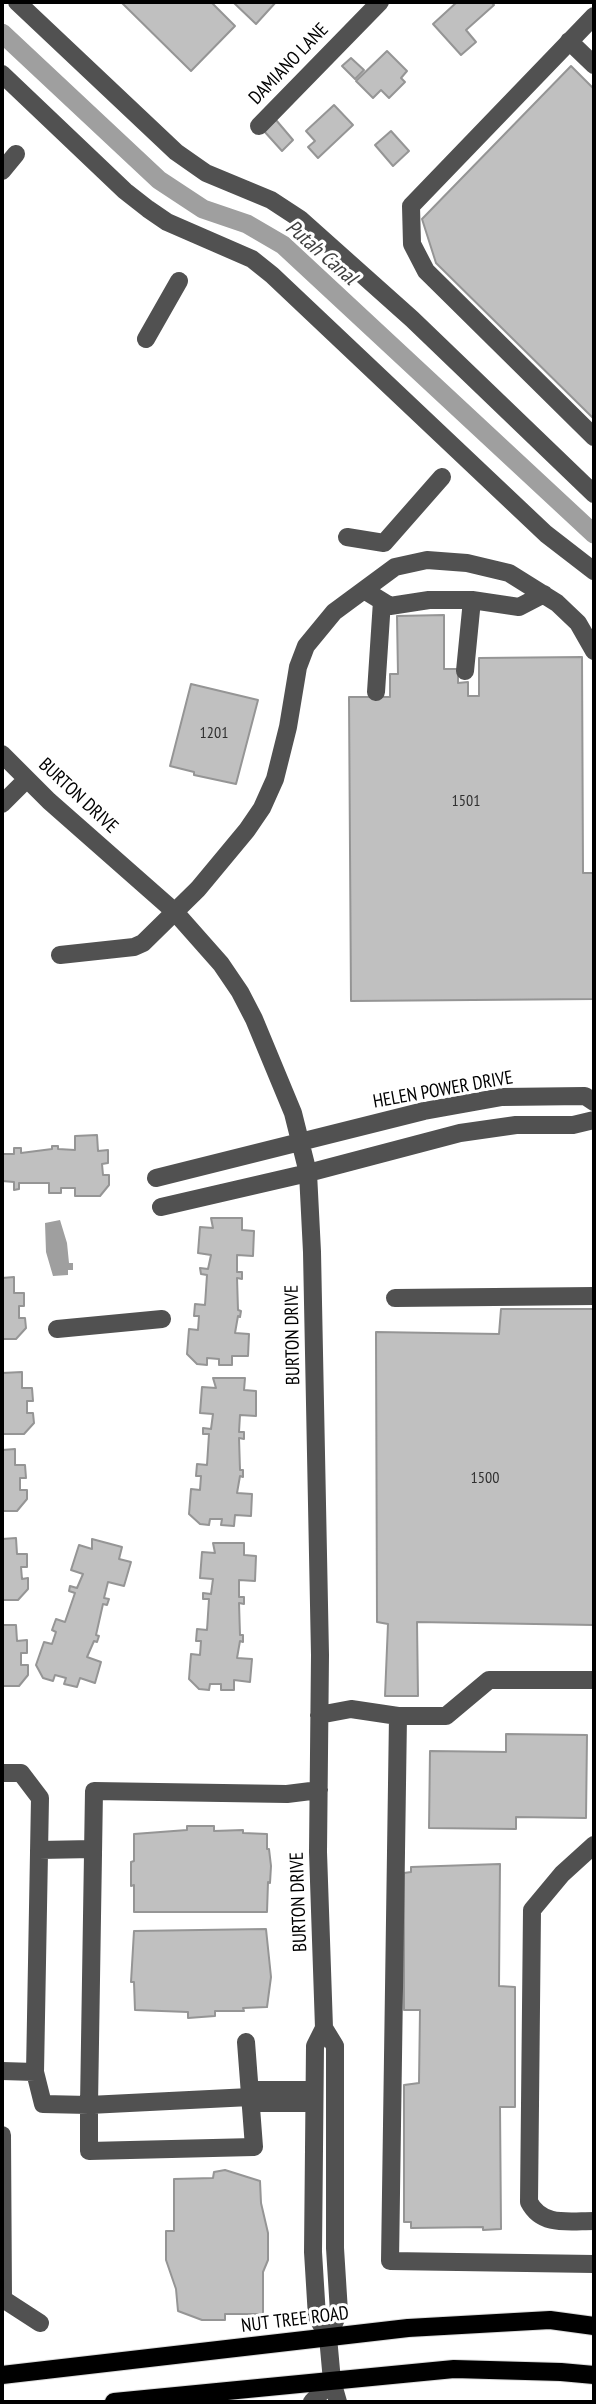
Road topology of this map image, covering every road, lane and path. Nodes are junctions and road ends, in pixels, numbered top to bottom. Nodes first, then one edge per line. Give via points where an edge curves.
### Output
1 (17, 2) edge
2 (380, 2) edge
3 (594, 16) edge
4 (569, 41) junction
5 (594, 65) edge
6 (2, 74) edge
7 (259, 126) dead end
8 (16, 154) dead end
9 (2, 171) edge
10 (179, 281) dead end
11 (146, 339) dead end
12 (594, 437) edge
13 (442, 477) dead end
14 (594, 494) edge
15 (347, 537) dead end
16 (594, 571) edge
17 (364, 590) junction
18 (544, 594) junction
19 (472, 600) junction
20 (382, 601) junction
21 (594, 651) edge
22 (465, 671) dead end
23 (376, 692) dead end
24 (2, 754) edge
25 (27, 779) junction
26 (2, 804) edge
27 (175, 912) junction
28 (60, 955) dead end
29 (594, 1102) edge
30 (594, 1120) edge
31 (300, 1143) junction
32 (307, 1173) junction
33 (156, 1178) dead end
34 (161, 1207) dead end
35 (594, 1296) edge
36 (395, 1298) dead end
37 (162, 1319) dead end
38 (57, 1329) dead end
39 (594, 1681) edge
40 (319, 1715) junction
41 (398, 1716) junction
42 (2, 1773) edge
43 (319, 1790) junction
44 (594, 1845) edge
45 (93, 1849) junction
46 (39, 1850) junction
47 (324, 2028) junction
48 (246, 2042) dead end
49 (2, 2071) edge
50 (36, 2071) junction
51 (250, 2097) junction
52 (313, 2097) junction
53 (89, 2105) junction
54 (2, 2135) edge
55 (594, 2221) edge
56 (594, 2264) edge
57 (2, 2300) edge
58 (40, 2323) dead end
59 (594, 2326) edge
60 (328, 2337) junction
61 (2, 2375) edge
62 (594, 2375) edge
63 (332, 2381) junction
64 (114, 2402) edge
65 (313, 2402) edge
66 (338, 2402) edge

1 - 14 street via 176,152 206,173 271,200 300,219
2 - 7 street, DAMIANO LANE
3 - 4 street
4 - 5 street
4 - 12 street via 411,206 412,244 426,271
6 - 16 street via 148,209 252,259 272,275 546,534
8 - 9 street
10 - 11 street
13 - 15 street via 384,543
17 - 18 street via 395,567 427,559 509,573
17 - 20 street
17 - 27 street via 334,612 306,646 275,779 262,808
18 - 19 street via 519,607
18 - 21 street via 578,623
19 - 20 street via 390,606
19 - 22 street
20 - 23 street
24 - 25 street, BURTON DRIVE
25 - 26 street
25 - 27 street, BURTON DRIVE
27 - 28 street via 134,947
27 - 31 street, BURTON DRIVE via 240,992 293,1113
29 - 31 street, HELEN POWER DRIVE via 585,1096 502,1097 424,1111
30 - 32 street via 460,1133
31 - 32 street, BURTON DRIVE
31 - 33 street, HELEN POWER DRIVE
32 - 34 street
32 - 40 street, BURTON DRIVE
35 - 36 street
37 - 38 street
39 - 41 street via 489,1680 446,1716
40 - 41 street via 351,1709
40 - 43 street, BURTON DRIVE
41 - 56 street via 390,2261
42 - 46 street via 21,1773 40,1798
43 - 45 street via 287,1794 94,1791
43 - 47 street, BURTON DRIVE
44 - 55 street via 532,1910 529,2202 535,2214 549,2220
45 - 46 street
45 - 53 street
46 - 50 street
47 - 52 street, BURTON DRIVE via 315,2046
47 - 60 street, BURTON DRIVE via 335,2046 335,2248 340,2312
48 - 51 street
49 - 50 street
50 - 53 street via 43,2104
51 - 52 street via 257,2090
51 - 53 street
51 - 53 street via 254,2147 89,2151
52 - 60 street, BURTON DRIVE via 317,2317
54 - 57 street
57 - 58 street
59 - 60 main road, NUT TREE ROAD via 550,2320
60 - 61 main road, NUT TREE ROAD
60 - 63 street, BURTON DRIVE
62 - 63 main road via 454,2369
63 - 64 main road
63 - 65 street
63 - 66 street, BURTON DRIVE

